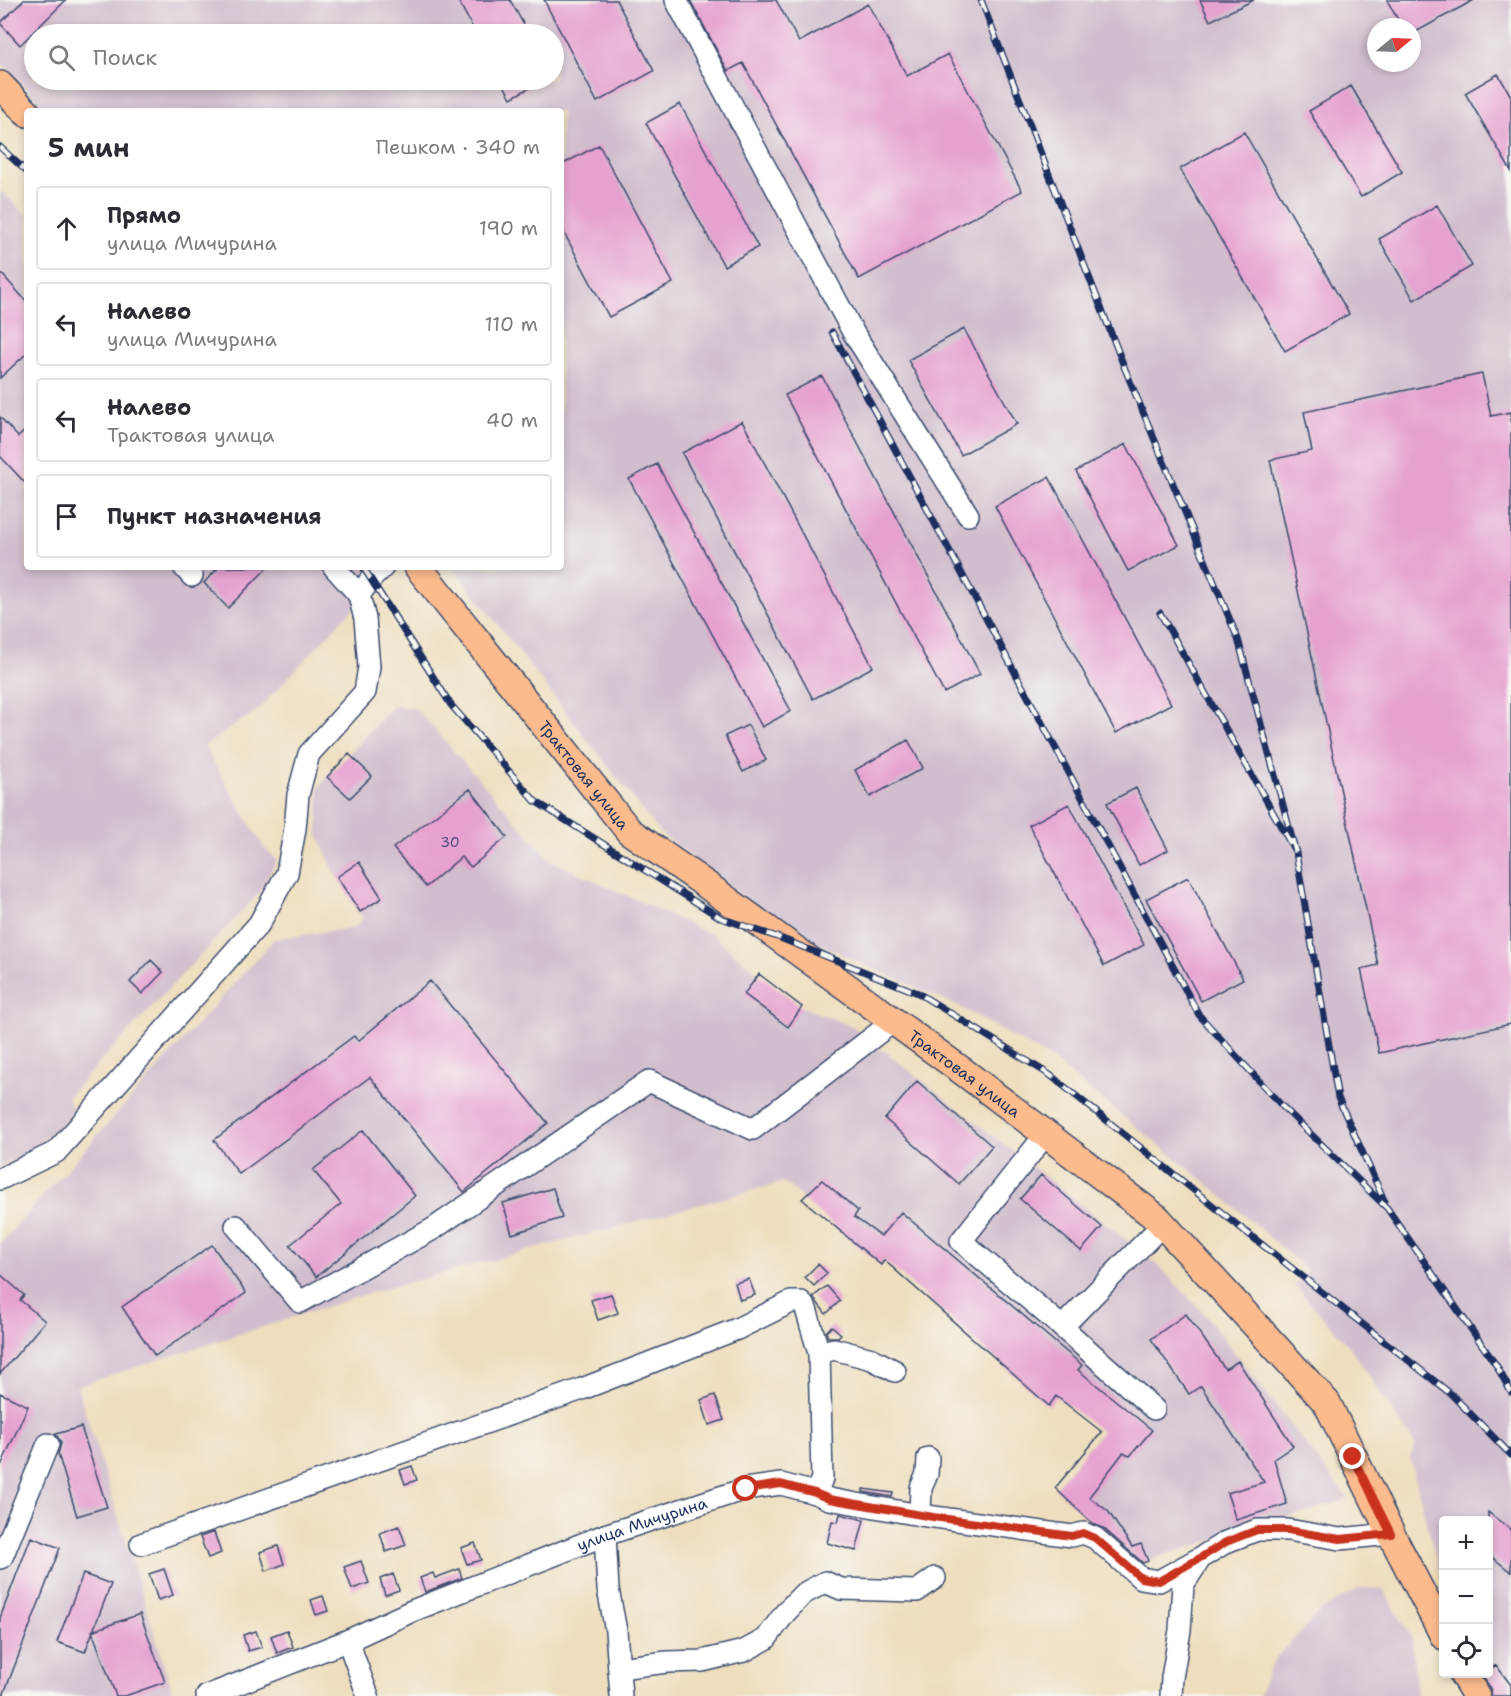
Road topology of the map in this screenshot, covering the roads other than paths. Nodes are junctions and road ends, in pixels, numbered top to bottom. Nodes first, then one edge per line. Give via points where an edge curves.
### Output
1 (676, 0) edge
2 (0, 85) edge
3 (24, 110) edge
4 (968, 515) dead end
5 (337, 570) edge
6 (380, 570) edge
7 (420, 570) edge
8 (359, 595) junction
9 (894, 1021) junction
10 (1046, 1134) junction
11 (0, 1179) edge
12 (1163, 1224) junction
13 (236, 1226) dead end
14 (1062, 1327) junction
15 (819, 1353) junction
16 (895, 1371) dead end
17 (1154, 1409) dead end
18 (48, 1444) dead end
19 (928, 1458) dead end
20 (815, 1493) junction
21 (920, 1515) junction
22 (1391, 1534) junction
23 (605, 1535) junction
24 (141, 1544) dead end
25 (0, 1558) edge
26 (1200, 1558) junction
27 (935, 1578) dead end
28 (1439, 1628) edge
29 (349, 1640) junction
30 (619, 1668) junction
31 (1465, 1678) edge
32 (207, 1696) edge
33 (368, 1696) edge
34 (621, 1696) edge
35 (1172, 1696) edge
36 (1476, 1696) edge

1 - 4 street via 853,332
2 - 3 main road
5 - 8 street
6 - 8 street
7 - 9 main road, Трактовая улица via 629,831
8 - 11 street via 369,668 365,692 309,754 298,795 287,873 259,924 56,1152
9 - 10 main road, Трактовая улица
9 - 13 street via 753,1130 649,1081 433,1229 300,1302
10 - 12 main road, Трактовая улица
10 - 14 street via 961,1241
12 - 14 street
12 - 22 main road, Трактовая улица via 1327,1402
14 - 17 street
15 - 16 street via 834,1350 872,1359
15 - 20 street via 822,1479
15 - 24 street via 806,1309 801,1302 791,1302 737,1329 582,1389
18 - 25 street
19 - 21 street
20 - 21 street, улица Мичурина via 829,1499
20 - 23 street, улица Мичурина via 781,1484 746,1489
21 - 26 street, улица Мичурина via 1072,1536 1083,1533 1095,1538 1141,1578 1159,1581
22 - 26 street, улица Мичурина via 1340,1539 1288,1530 1257,1530
22 - 28 main road, Трактовая улица
23 - 29 street, улица Мичурина
23 - 30 street
26 - 35 street via 1183,1585
27 - 30 street via 917,1591 842,1589 825,1582 803,1594 766,1639 744,1651 702,1661
29 - 32 street, улица Мичурина
29 - 33 street
30 - 34 street
31 - 36 main road

